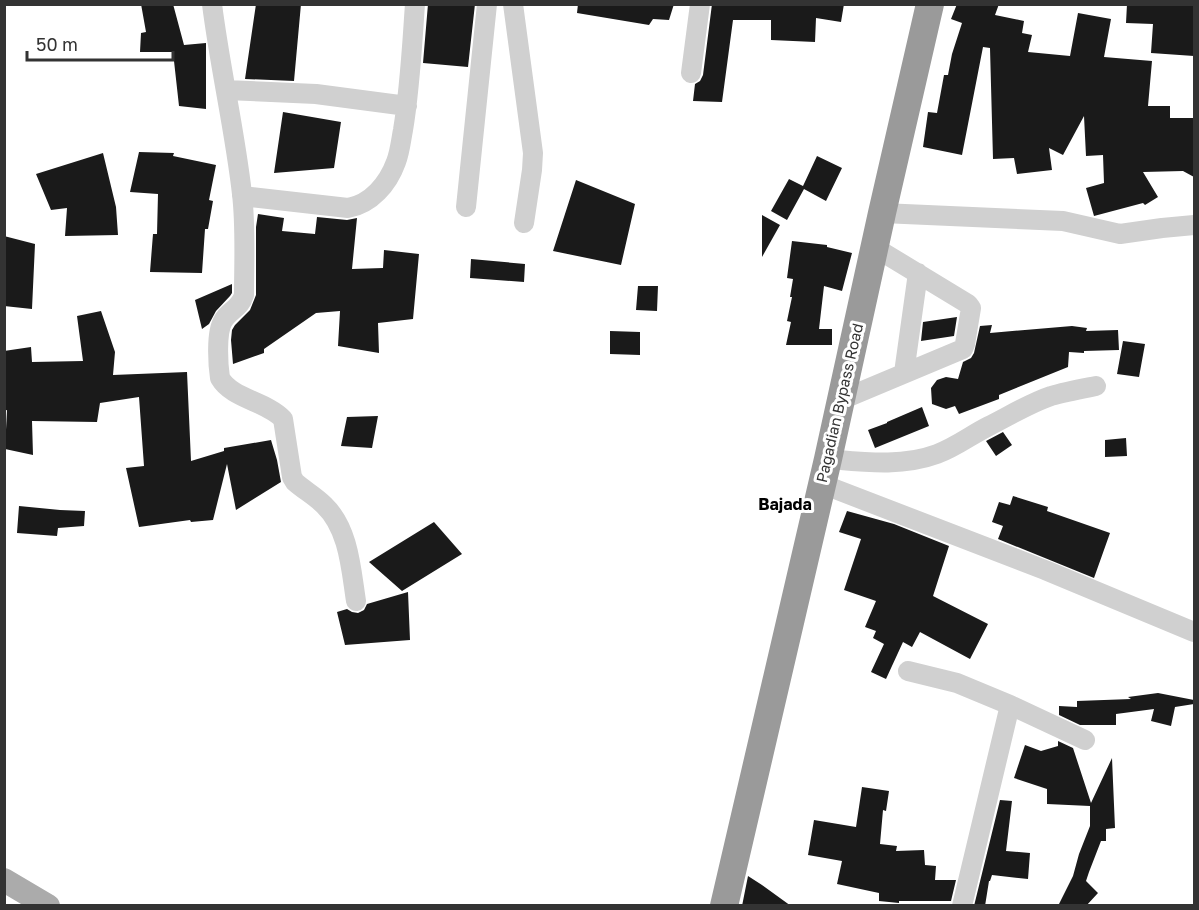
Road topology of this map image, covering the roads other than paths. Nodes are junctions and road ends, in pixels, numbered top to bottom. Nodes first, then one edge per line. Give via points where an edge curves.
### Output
1 (212, 4) edge
2 (415, 4) edge
3 (487, 4) edge
4 (513, 4) edge
5 (700, 4) edge
6 (930, 4) edge
7 (691, 73) dead end
8 (225, 90) junction
9 (407, 106) junction
10 (242, 196) junction
11 (466, 207) dead end
12 (882, 213) junction
13 (524, 223) dead end
14 (1194, 225) edge
15 (874, 247) junction
16 (918, 273) junction
17 (904, 374) junction
18 (1096, 386) dead end
19 (841, 400) junction
20 (825, 472) junction
21 (356, 601) dead end
22 (1194, 632) edge
23 (908, 671) dead end
24 (1010, 705) junction
25 (1085, 740) dead end
26 (15, 893) edge
27 (48, 906) edge
28 (724, 906) edge
29 (962, 906) edge

1 - 8 street
2 - 9 street
3 - 11 street
4 - 13 street via 533,153
5 - 7 street
6 - 12 highway, Pagadian Bypass Road
8 - 9 street via 316,94
8 - 10 street
9 - 10 street via 397,160 390,175 369,200 358,206
10 - 21 street via 244,295 221,326 220,378 236,393 283,419 292,477 335,519 350,562
12 - 14 street via 1063,221 1120,234
12 - 15 highway, Pagadian Bypass Road
15 - 16 street
15 - 19 highway, Pagadian Bypass Road
16 - 17 street
16 - 17 street via 971,308 963,349
17 - 19 street
18 - 20 street via 1050,396 936,454
19 - 20 highway, Pagadian Bypass Road
20 - 22 street
20 - 28 highway, Pagadian Bypass Road
23 - 24 street via 957,683
24 - 25 street
24 - 29 street
26 - 27 main road

